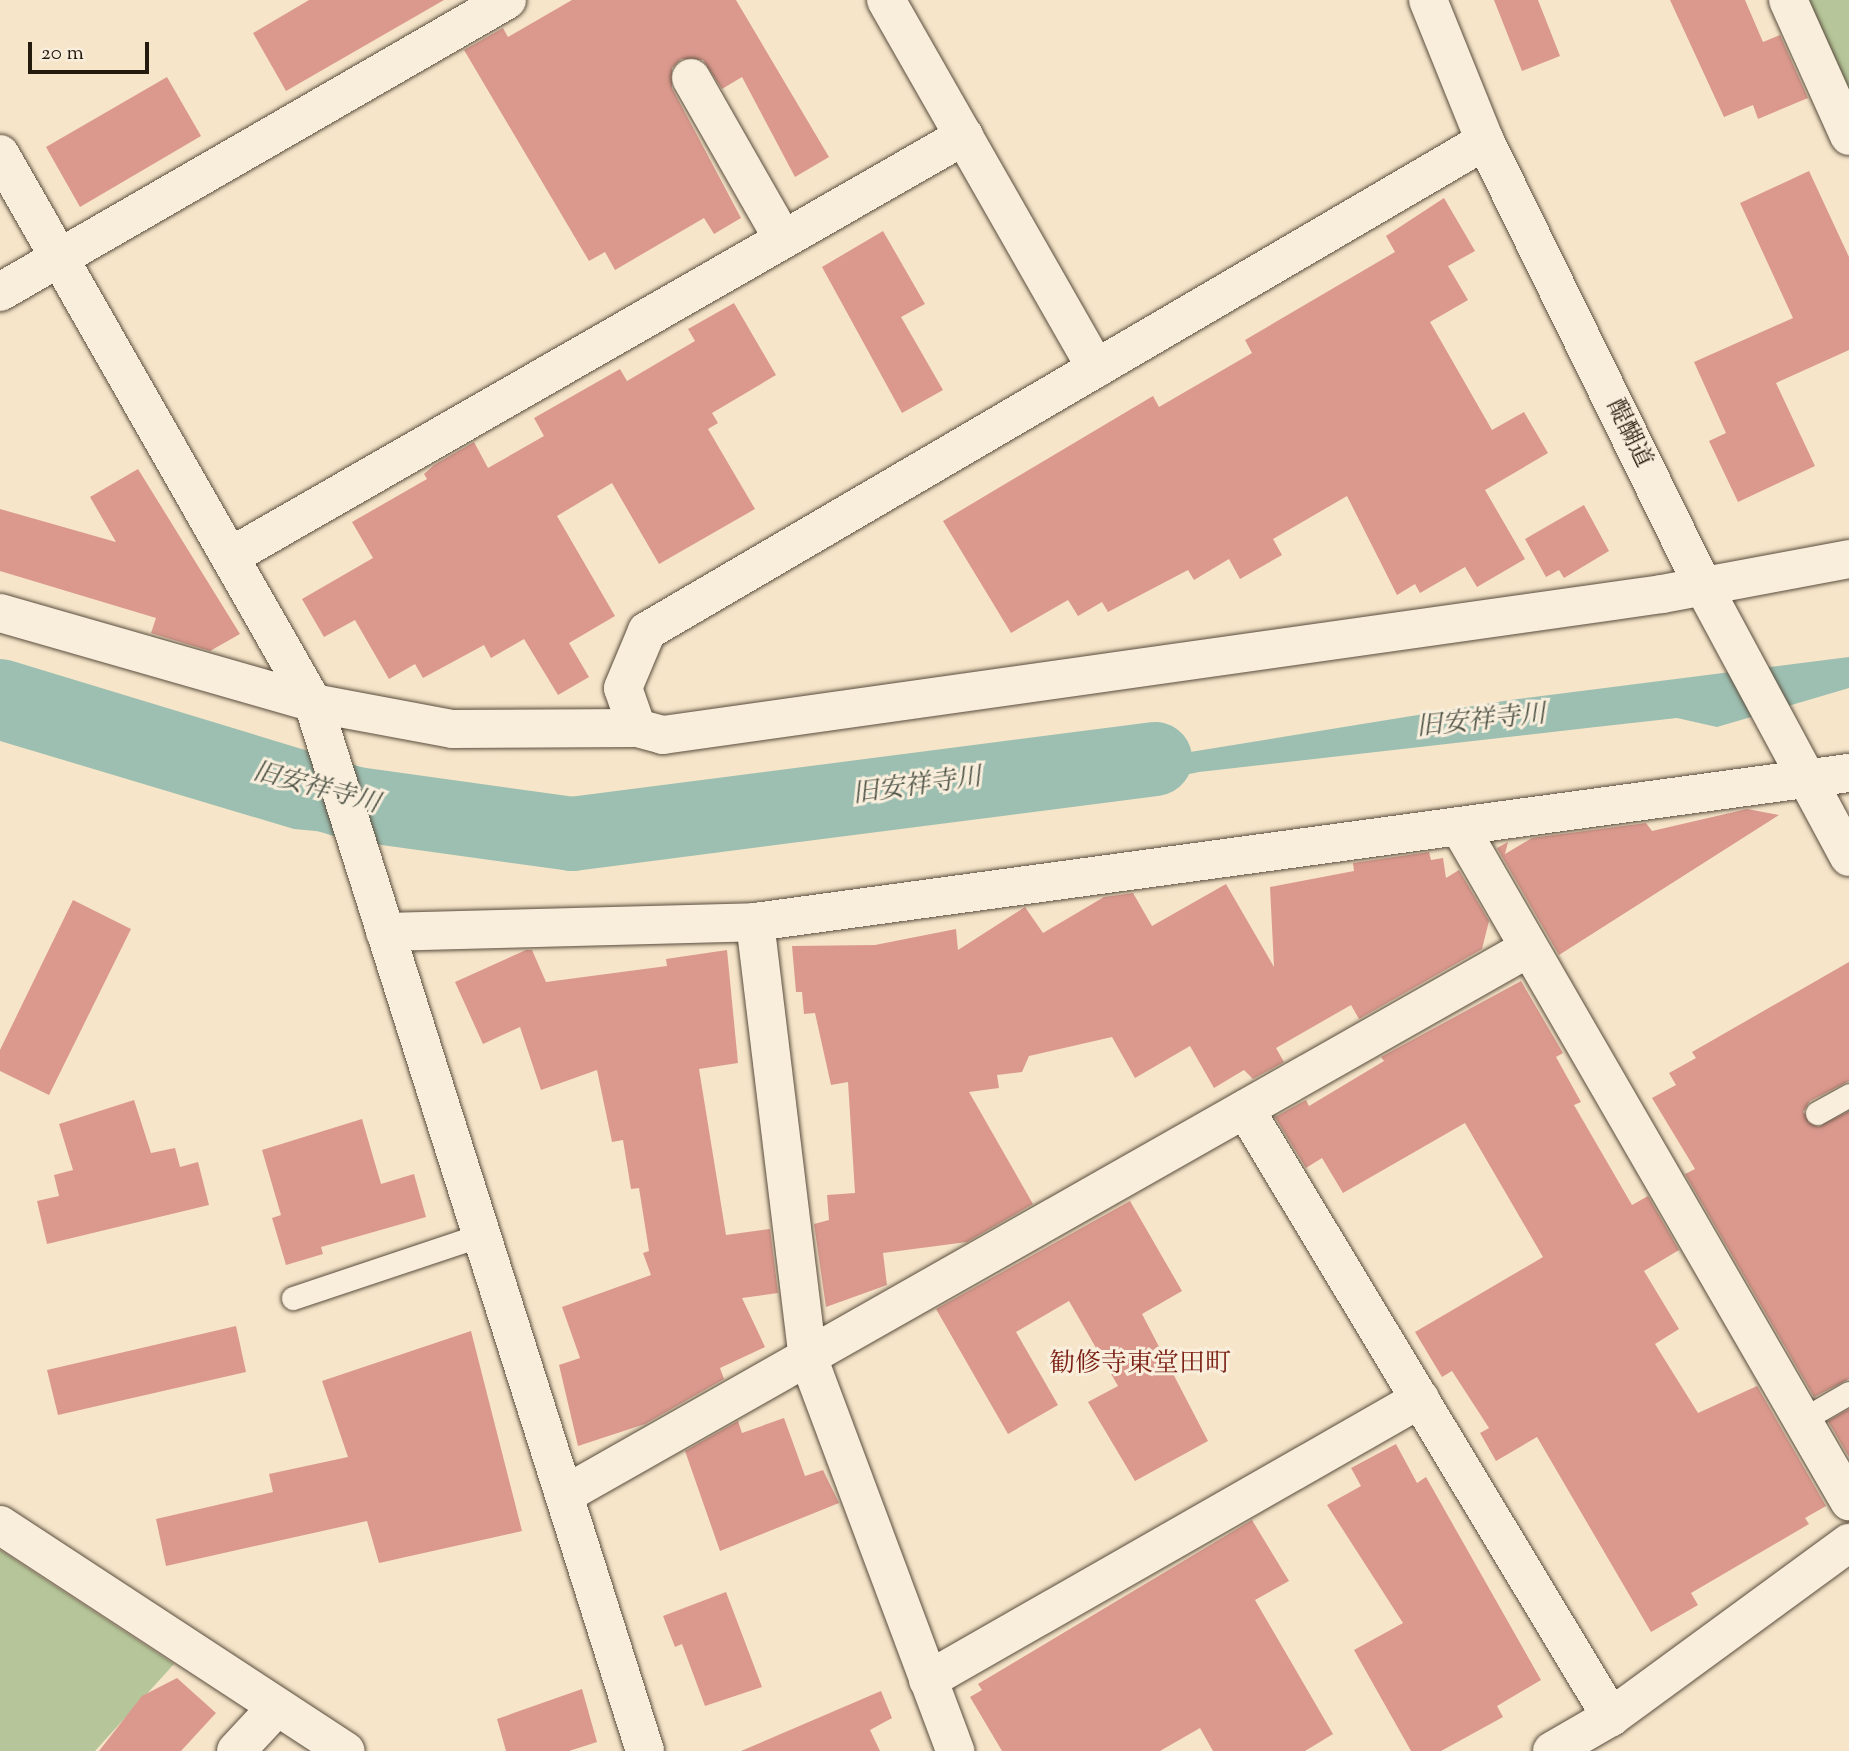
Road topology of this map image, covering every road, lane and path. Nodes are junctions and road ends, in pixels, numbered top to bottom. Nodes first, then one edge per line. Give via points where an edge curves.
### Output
1 (507, 0) edge
2 (886, 0) edge
3 (1428, 0) edge
4 (1788, 0) edge
5 (691, 78) dead end
6 (964, 136) junction
7 (1849, 136) edge
8 (1485, 141) junction
9 (0, 155) edge
10 (783, 239) junction
11 (60, 258) junction
12 (0, 292) edge
13 (1096, 368) junction
14 (231, 556) junction
15 (1849, 559) edge
16 (1702, 584) junction
17 (0, 613) edge
18 (313, 703) junction
19 (637, 728) junction
20 (1849, 773) edge
21 (1806, 778) junction
22 (1459, 826) junction
23 (1849, 857) edge
24 (755, 922) junction
25 (385, 932) junction
26 (1529, 948) junction
27 (1849, 1095) edge
28 (1245, 1109) junction
29 (1817, 1112) dead end
30 (481, 1235) junction
31 (293, 1298) dead end
32 (808, 1357) junction
33 (1849, 1393) edge
34 (1420, 1399) junction
35 (1802, 1420) junction
36 (564, 1495) junction
37 (1849, 1501) edge
38 (0, 1525) edge
39 (1849, 1543) edge
40 (928, 1680) junction
41 (275, 1709) junction
42 (1611, 1717) junction
43 (236, 1751) edge
44 (346, 1751) edge
45 (646, 1751) edge
46 (955, 1751) edge
47 (1552, 1751) edge

1 - 11 street
2 - 6 street
3 - 8 street, 醍醐道
4 - 7 street
5 - 10 street
6 - 10 street
6 - 13 street
8 - 13 street
8 - 16 street, 醍醐道
9 - 11 street
10 - 14 street
11 - 12 street
11 - 14 street
13 - 19 street via 647,631 623,688
14 - 18 street
15 - 16 street
16 - 19 street via 757,725 663,735
16 - 21 street, 醍醐道
17 - 18 street
18 - 19 street via 452,729
18 - 25 street
20 - 21 street
21 - 22 street
21 - 23 street, 醍醐道
22 - 24 street
22 - 26 street
24 - 25 street
24 - 32 street
25 - 30 street
26 - 28 street
26 - 35 street
27 - 29 lane
28 - 32 street
28 - 34 street
30 - 31 lane
30 - 36 street
32 - 36 street
32 - 40 street
33 - 35 lane
34 - 40 street
34 - 42 street
35 - 37 street
36 - 45 street
38 - 41 street
39 - 42 street
40 - 46 street
41 - 43 street
41 - 44 street
42 - 47 street

